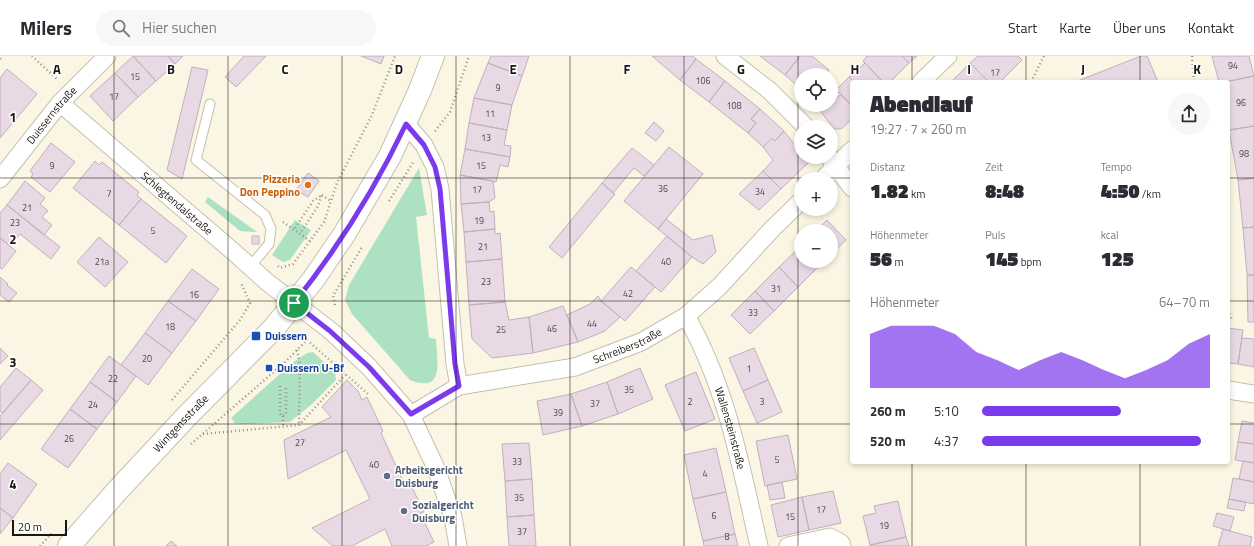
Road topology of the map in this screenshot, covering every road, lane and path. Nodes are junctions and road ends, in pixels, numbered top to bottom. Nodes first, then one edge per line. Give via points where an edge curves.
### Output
1 (2, 56) edge
2 (32, 56) edge
3 (107, 56) edge
4 (395, 56) edge
5 (433, 56) edge
6 (469, 56) edge
7 (725, 56) edge
8 (948, 56) edge
9 (1044, 56) edge
10 (1192, 56) edge
11 (0, 59) edge
12 (58, 80) dead end
13 (923, 80) edge
14 (1032, 80) edge
15 (1194, 80) edge
16 (60, 103) junction
17 (210, 104) dead end
18 (799, 120) edge
19 (406, 124) junction
20 (424, 145) junction
21 (850, 151) edge
22 (838, 158) edge
23 (834, 164) edge
24 (0, 179) edge
25 (850, 185) edge
26 (322, 195) junction
27 (331, 201) junction
28 (388, 203) dead end
29 (794, 207) edge
30 (265, 215) junction
31 (295, 228) dead end
32 (301, 232) dead end
33 (310, 241) junction
34 (364, 244) dead end
35 (280, 268) dead end
36 (244, 272) junction
37 (294, 303) junction
38 (335, 305) dead end
39 (686, 316) junction
40 (297, 350) junction
41 (282, 360) dead end
42 (284, 363) junction
43 (345, 375) junction
44 (280, 386) dead end
45 (286, 386) dead end
46 (459, 386) junction
47 (1230, 390) edge
48 (1254, 394) edge
49 (373, 399) dead end
50 (170, 403) dead end
51 (411, 414) junction
52 (283, 416) junction
53 (299, 424) junction
54 (283, 426) junction
55 (54, 530) dead end
56 (40, 546) edge
57 (69, 546) edge
58 (458, 546) edge
59 (759, 546) edge
60 (788, 546) edge
61 (842, 546) edge

1 - 11 path
2 - 12 path
3 - 16 street, Duissernstraße
4 - 27 path via 372,115 339,178
5 - 19 main road, Wintgensstraße
6 - 20 path via 450,112
7 - 18 street via 770,92
8 - 13 street
9 - 14 path
10 - 15 path
16 - 24 street, Duissernstraße
16 - 36 street, Schlegtendalstraße
17 - 30 lane via 196,160
19 - 20 street
19 - 37 main road, Wintgensstraße via 345,233
20 - 28 path
20 - 46 street via 435,167 440,189
21 - 22 street
23 - 25 street
26 - 27 path
26 - 31 path via 313,202
26 - 32 path
27 - 33 path via 324,222
29 - 39 street, Schreiberstraße via 719,288
30 - 33 path via 283,222
30 - 36 lane via 271,229 269,244
33 - 35 path via 293,264
34 - 38 path via 333,296
36 - 37 street, Schlegtendalstraße via 267,282
36 - 50 path via 250,303 240,320
37 - 51 street, Schlegtendalstraße via 330,331 369,367
37 - 57 main road, Wintgensstraße via 273,329 180,422
39 - 46 street, Schreiberstraße via 641,342 575,367
39 - 59 street, Wallensteinstraße via 714,372 734,434
40 - 42 path
40 - 43 path via 307,340
40 - 53 path via 300,364
41 - 42 path
42 - 54 path via 203,434
43 - 49 path
43 - 53 path
44 - 52 path via 280,414
45 - 52 path via 286,414
46 - 51 street, Schreiberstraße
47 - 48 street
51 - 58 street, Schlegtendalstraße via 435,466 453,517
52 - 54 path
53 - 54 path
55 - 56 path
60 - 61 street via 830,537 841,542

